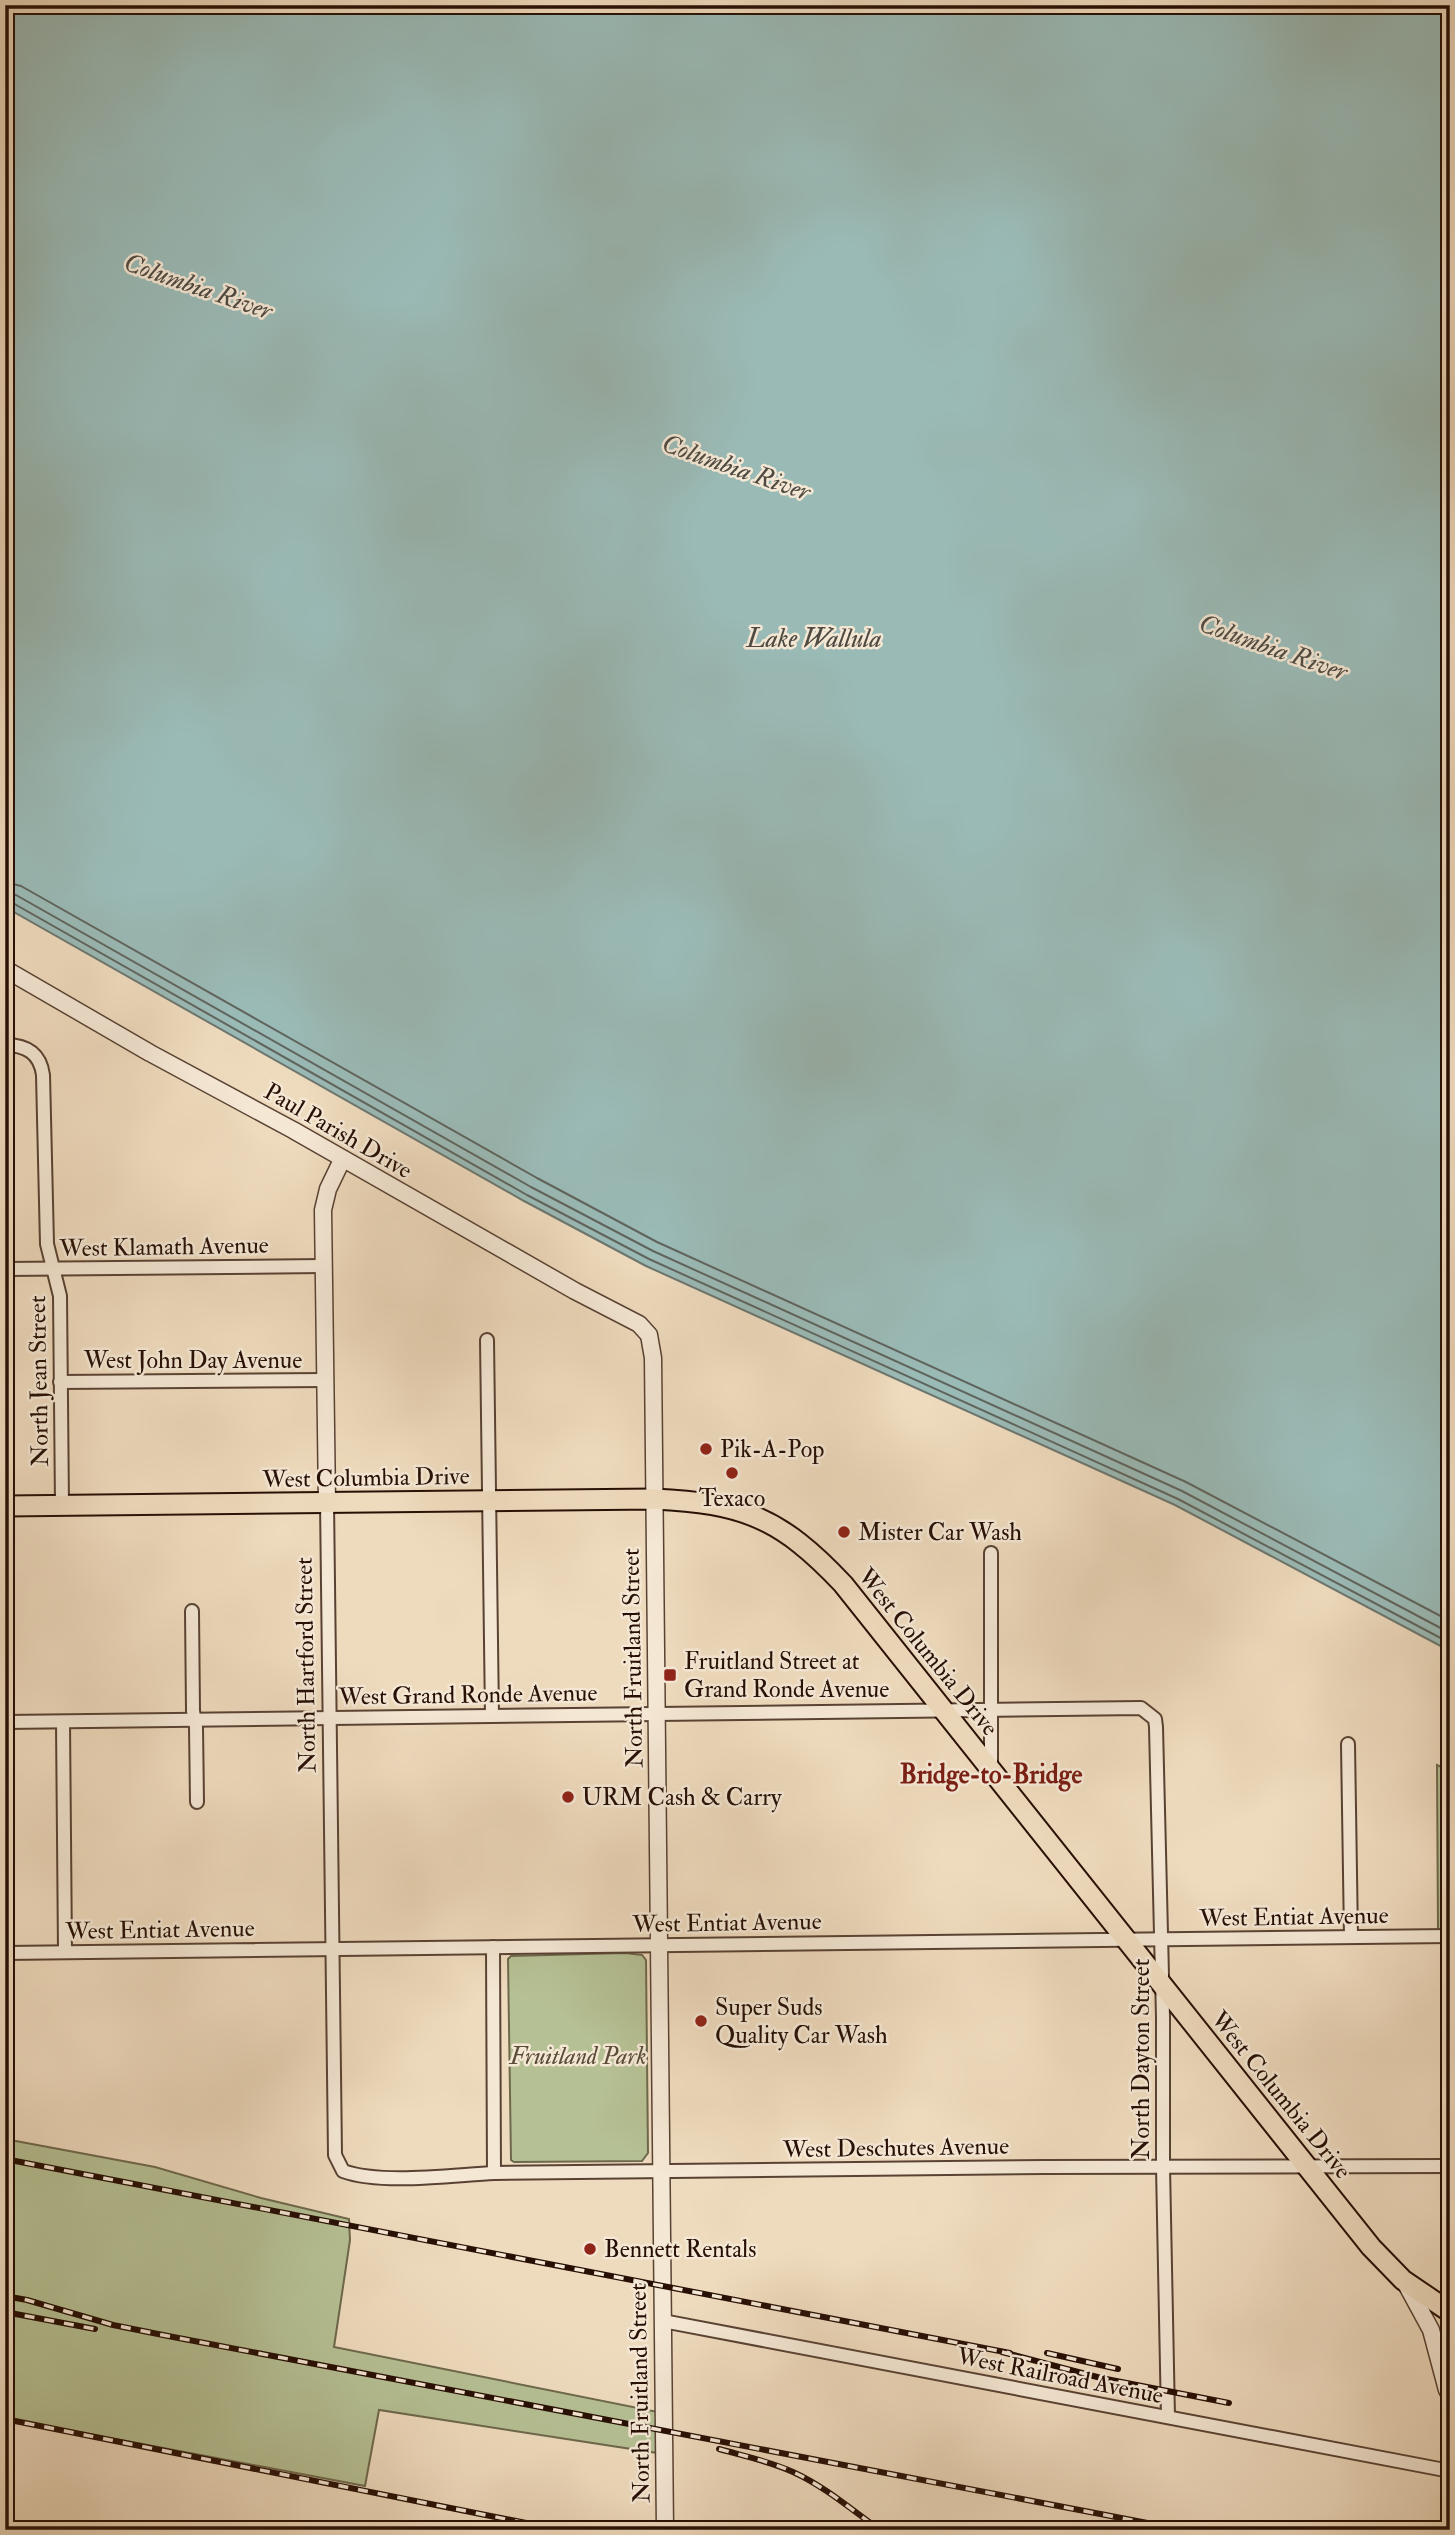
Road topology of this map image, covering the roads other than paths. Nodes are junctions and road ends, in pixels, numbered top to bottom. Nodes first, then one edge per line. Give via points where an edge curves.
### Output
1 (5, 969) edge
2 (5, 1045) edge
3 (342, 1160) junction
4 (324, 1266) junction
5 (5, 1269) edge
6 (53, 1269) junction
7 (648, 1333) joint
8 (487, 1340) dead end
9 (326, 1380) junction
10 (60, 1382) junction
11 (654, 1499) junction
12 (489, 1501) junction
13 (327, 1503) junction
14 (62, 1505) junction
15 (5, 1506) edge
16 (991, 1553) dead end
17 (192, 1611) dead end
18 (1141, 1708) joint
19 (992, 1710) junction
20 (944, 1711) junction
21 (656, 1714) junction
22 (492, 1716) junction
23 (330, 1718) junction
24 (195, 1720) junction
25 (5, 1722) edge
26 (63, 1722) junction
27 (1348, 1744) dead end
28 (991, 1770) junction
29 (197, 1802) dead end
30 (1450, 1936) edge
31 (1351, 1937) junction
32 (1126, 1940) junction
33 (1161, 1940) junction
34 (658, 1945) junction
35 (493, 1947) junction
36 (332, 1950) junction
37 (65, 1952) junction
38 (5, 1953) edge
39 (1162, 1984) junction
40 (1450, 2166) edge
41 (1163, 2167) junction
42 (1307, 2167) junction
43 (343, 2171) joint
44 (661, 2171) junction
45 (494, 2173) junction
46 (1404, 2280) junction
47 (1450, 2312) edge
48 (663, 2321) junction
49 (1450, 2376) edge
50 (1448, 2395) edge
51 (1168, 2417) junction
52 (1449, 2471) edge
53 (665, 2530) edge
54 (1450, 2530) edge

1 - 3 street, Paul Parish Drive
2 - 6 street, North Jean Street via 31,1051 43,1074 47,1244
3 - 4 street, North Hartford Street via 324,1204
3 - 7 street, Paul Parish Drive via 634,1321
4 - 6 street, West Klamath Avenue
4 - 9 street, North Hartford Street
5 - 6 street, West Klamath Avenue
6 - 10 street, North Jean Street via 60,1296
7 - 11 street, North Fruitland Street via 653,1350
8 - 12 street
9 - 10 street, West John Day Avenue
9 - 13 street, North Hartford Street
10 - 14 street, North Jean Street
11 - 12 main road, West Columbia Drive
11 - 20 main road, West Columbia Drive via 707,1502 738,1510 797,1540 843,1584
11 - 21 street, North Fruitland Street
12 - 13 main road, West Columbia Drive
12 - 22 street
13 - 14 main road, West Columbia Drive
13 - 23 street, North Hartford Street
14 - 15 main road, West Columbia Drive
16 - 19 street
17 - 24 street
18 - 19 street, West Grand Ronde Avenue
18 - 33 street, North Dayton Street via 1156,1719
19 - 20 street, West Grand Ronde Avenue
19 - 28 street
20 - 21 street, West Grand Ronde Avenue
20 - 28 main road, West Columbia Drive
21 - 22 street, West Grand Ronde Avenue
21 - 34 street, North Fruitland Street
22 - 23 street, West Grand Ronde Avenue
23 - 24 street, West Grand Ronde Avenue
23 - 36 street, North Hartford Street
24 - 26 street, West Grand Ronde Avenue
24 - 29 street
25 - 26 street, West Grand Ronde Avenue
26 - 37 street
27 - 31 street
28 - 32 main road, West Columbia Drive
30 - 31 street, West Entiat Avenue
31 - 33 street, West Entiat Avenue
32 - 33 street, West Entiat Avenue
32 - 34 street, West Entiat Avenue
32 - 39 main road, West Columbia Drive
33 - 39 street, North Dayton Street
34 - 35 street, West Entiat Avenue
34 - 44 street, North Fruitland Street
35 - 36 street, West Entiat Avenue
35 - 45 street
36 - 37 street, West Entiat Avenue
36 - 43 street, North Hartford Street via 335,2155
37 - 38 street, West Entiat Avenue
39 - 41 street, North Dayton Street
39 - 42 main road, West Columbia Drive
40 - 42 street, West Deschutes Avenue
41 - 42 street, West Deschutes Avenue
41 - 44 street, West Deschutes Avenue
41 - 51 street, North Dayton Street
42 - 46 main road, West Columbia Drive via 1371,2247
43 - 45 street, West Deschutes Avenue via 366,2176
44 - 45 street, West Deschutes Avenue
44 - 48 street, North Fruitland Street
46 - 47 main road, West Columbia Drive
46 - 50 street via 1431,2330
48 - 51 street, West Railroad Avenue
48 - 53 street, North Fruitland Street
49 - 50 street
50 - 52 street
51 - 52 street, West Railroad Avenue
52 - 54 street

